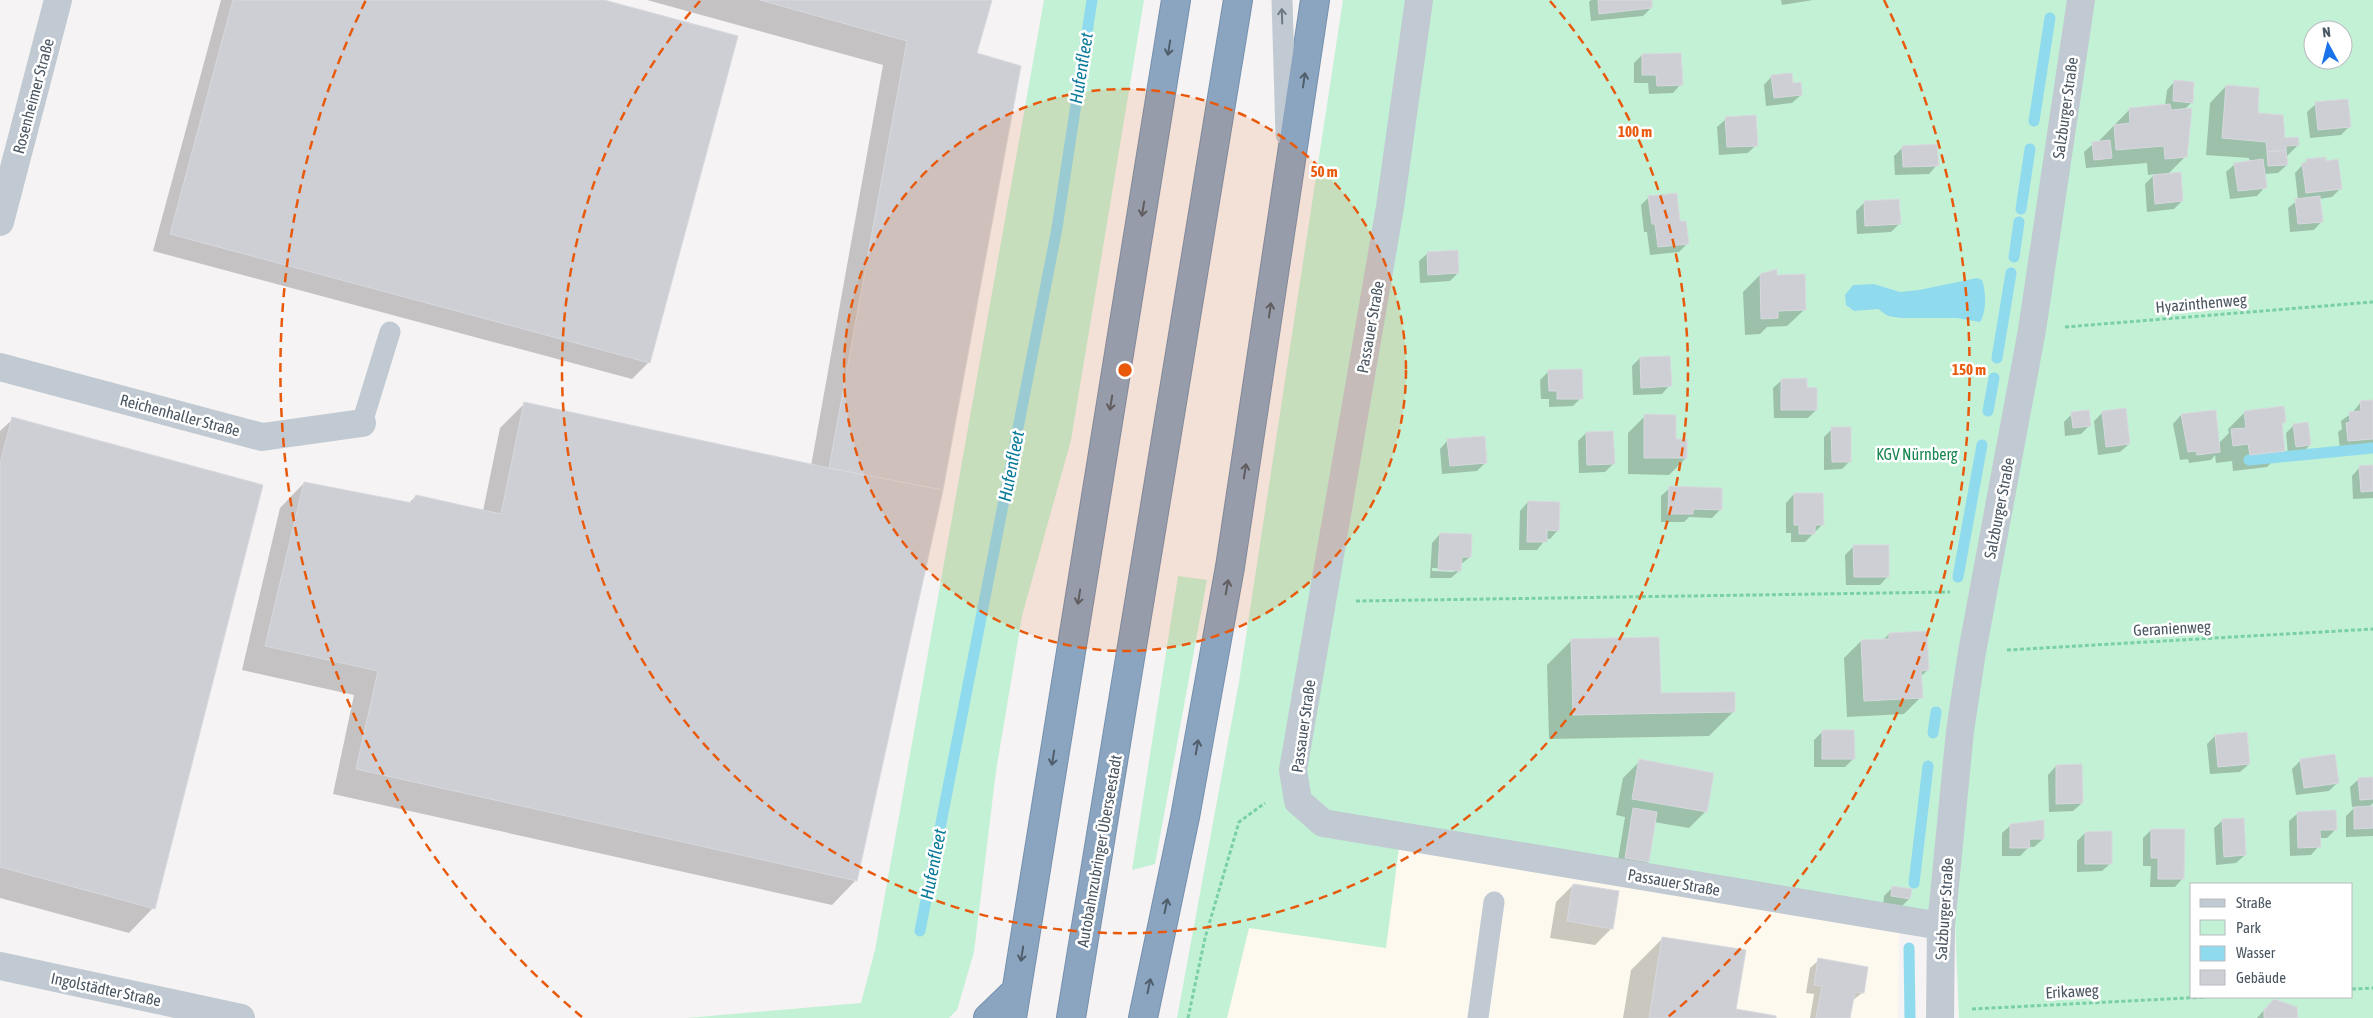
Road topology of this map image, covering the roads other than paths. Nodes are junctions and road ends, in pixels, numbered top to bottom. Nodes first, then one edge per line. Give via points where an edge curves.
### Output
1 (58, 0) edge
2 (1176, 0) edge
3 (1238, 0) edge
4 (1282, 0) edge
5 (1316, 0) edge
6 (1419, 0) edge
7 (2081, 0) edge
8 (1288, 188) junction
9 (0, 222) edge
10 (390, 332) dead end
11 (0, 367) edge
12 (362, 423) joint
13 (1494, 902) dead end
14 (1941, 926) junction
15 (0, 966) edge
16 (1016, 991) junction
17 (1940, 1014) edge
18 (241, 1018) edge
19 (988, 1018) edge
20 (1012, 1018) edge
21 (1071, 1018) edge
22 (1143, 1018) edge
23 (1478, 1018) edge

1 - 9 street, Rosenheimer Straße
2 -> 16 highway
3 - 21 highway, Autobahnzubringer Überseestadt
8 -> 4 lane
8 -> 5 highway
6 - 14 street, Passauer Straße via 1390,207 1293,770 1298,801 1323,823
7 - 14 street, Salzburger Straße via 2032,330 1960,731
22 -> 8 highway via 1185,817 1230,568
10 - 12 lane
11 - 12 street, Reichenhaller Straße via 262,436
13 - 23 lane
14 - 17 street, Salzburger Straße
15 - 18 street, Ingolstädter Straße
16 - 19 highway
16 - 20 highway

